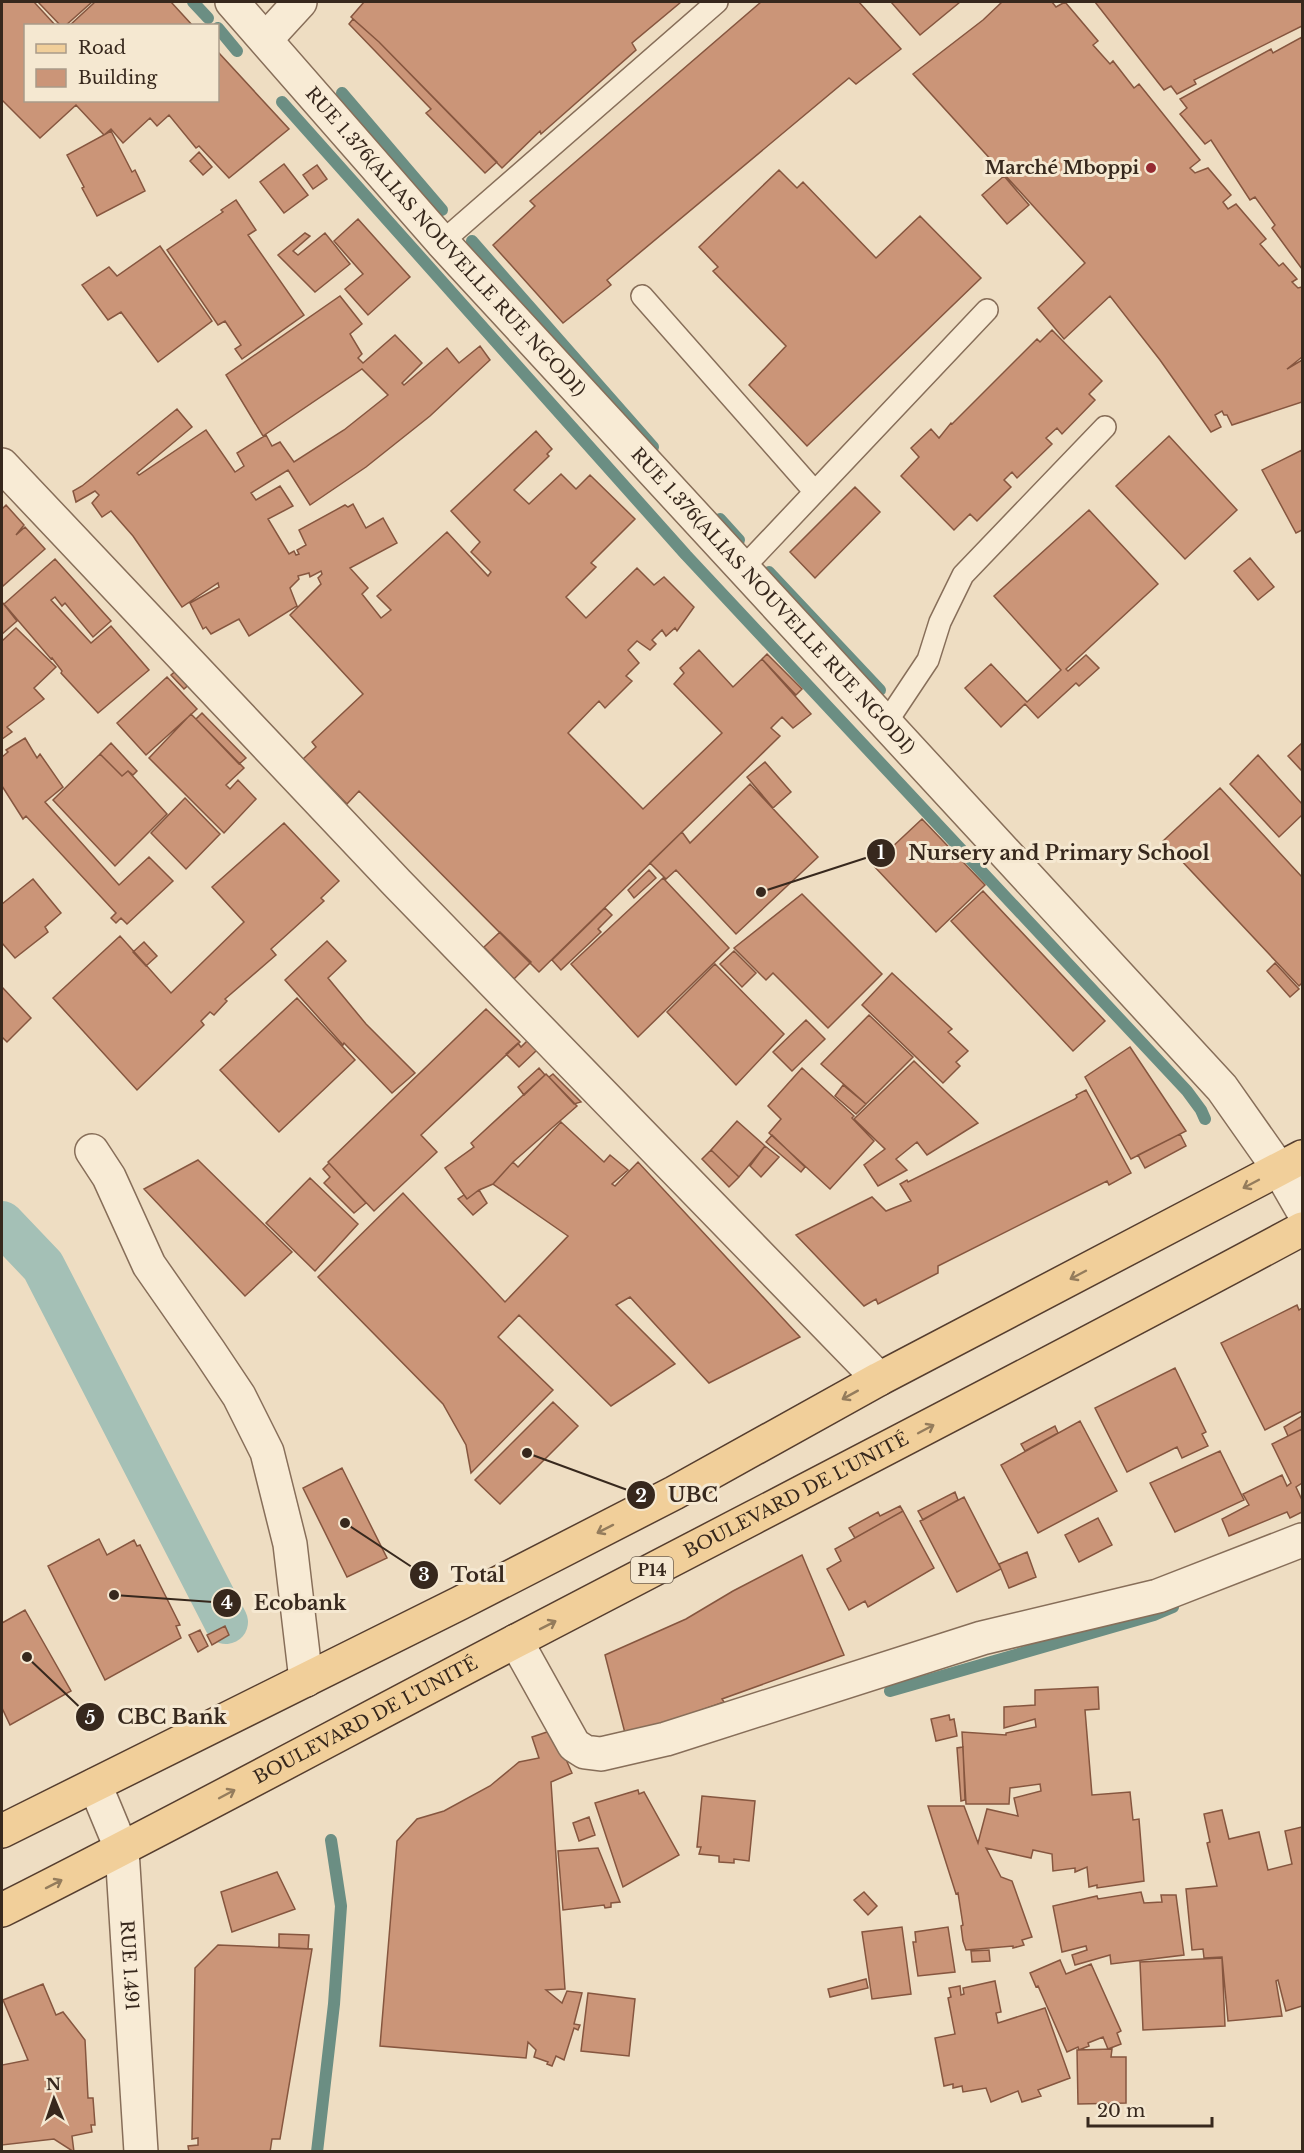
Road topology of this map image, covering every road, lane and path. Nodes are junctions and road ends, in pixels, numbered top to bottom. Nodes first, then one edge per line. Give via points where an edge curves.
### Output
1 (232, 2) edge
2 (300, 2) edge
3 (717, 2) edge
4 (266, 39) junction
5 (442, 242) junction
6 (642, 296) dead end
7 (987, 310) dead end
8 (1105, 427) dead end
9 (2, 465) edge
10 (815, 492) junction
11 (743, 568) junction
12 (886, 723) junction
13 (92, 1151) dead end
14 (1291, 1163) edge
15 (1302, 1209) edge
16 (1302, 1230) edge
17 (879, 1379) junction
18 (1302, 1540) edge
19 (516, 1641) junction
20 (306, 1680) junction
21 (95, 1785) junction
22 (2, 1831) edge
23 (122, 1850) junction
24 (2, 1910) edge
25 (141, 2151) edge

1 - 4 street, RUE 1.376(ALIAS NOUVELLE RUE NGODI)
2 - 4 street
3 - 5 lane
4 - 5 street, RUE 1.376(ALIAS NOUVELLE RUE NGODI)
5 - 11 street, RUE 1.376(ALIAS NOUVELLE RUE NGODI)
6 - 10 lane
7 - 10 lane
8 - 12 lane via 963,574 939,622 928,660
9 - 17 street via 398,883
10 - 11 lane
11 - 12 street, RUE 1.376(ALIAS NOUVELLE RUE NGODI)
12 - 14 street, RUE 1.376(ALIAS NOUVELLE RUE NGODI)
13 - 20 street via 109,1177 149,1265 239,1396 267,1452 290,1544
14 - 15 street, RUE 1.376(ALIAS NOUVELLE RUE NGODI)
14 -> 17 main road
19 -> 16 main road, BOULEVARD DE L'UNITÉ / P14
17 -> 20 main road via 674,1493
18 - 19 street via 1158,1596 982,1638 666,1739 601,1754 585,1752 574,1745
23 -> 19 main road, BOULEVARD DE L'UNITÉ / P14
20 - 21 main road
21 - 22 main road
21 - 23 street, RUE 1.491
24 -> 23 main road, BOULEVARD DE L'UNITÉ / P14
23 - 25 street, RUE 1.491

